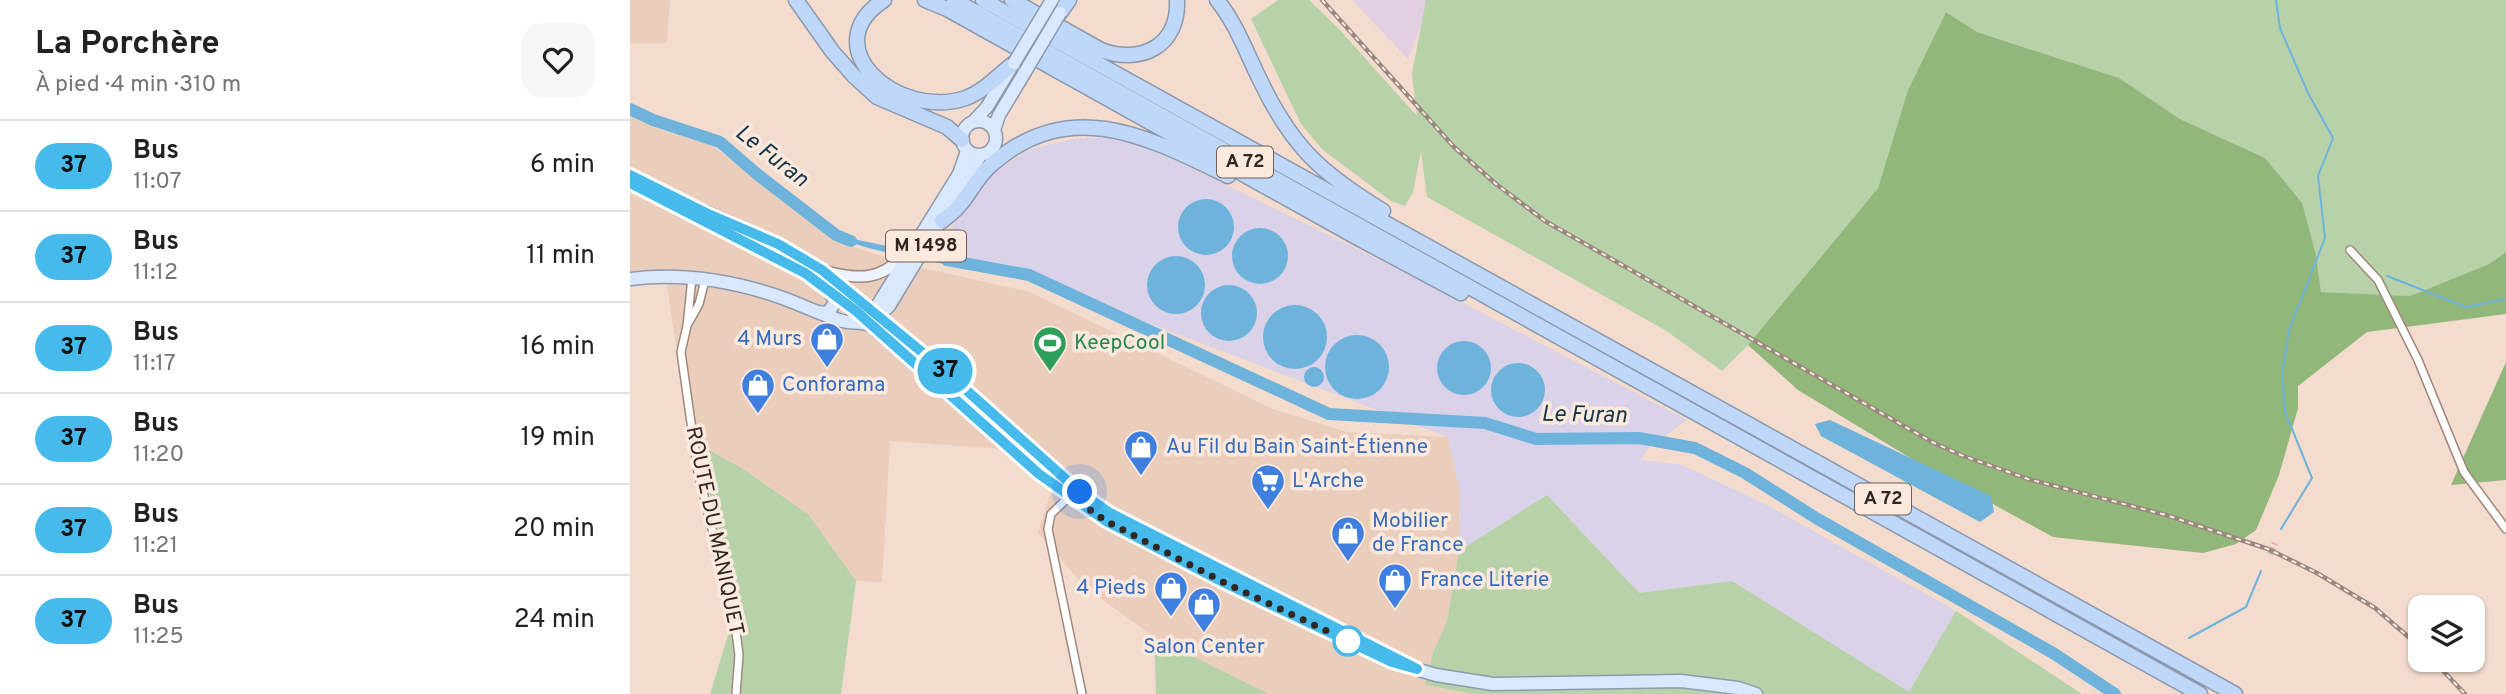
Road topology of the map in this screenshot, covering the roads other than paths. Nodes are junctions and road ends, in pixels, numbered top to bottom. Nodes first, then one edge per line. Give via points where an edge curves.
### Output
1 (796, 0) edge
2 (884, 0) edge
3 (925, 0) edge
4 (954, 0) edge
5 (983, 0) edge
6 (1012, 0) edge
7 (1177, 0) edge
8 (1217, 0) edge
9 (1062, 3) edge
10 (1020, 67) junction
11 (973, 122) junction
12 (994, 130) junction
13 (964, 145) junction
14 (980, 156) junction
15 (630, 175) edge
16 (630, 183) edge
17 (942, 221) junction
18 (1356, 237) junction
19 (1412, 238) junction
20 (913, 248) junction
21 (2350, 250) dead end
22 (822, 270) junction
23 (630, 279) edge
24 (698, 279) junction
25 (826, 288) junction
26 (814, 312) junction
27 (872, 317) junction
28 (1536, 324) junction
29 (687, 326) junction
30 (907, 339) junction
31 (1026, 453) junction
32 (1074, 494) junction
33 (2506, 529) edge
34 (736, 694) edge
35 (1082, 694) edge
36 (1756, 694) edge
37 (2200, 694) edge
38 (2235, 694) edge

1 - 13 highway via 832,51 877,97 947,127
2 - 10 highway via 862,23 858,46 874,78 902,96 931,103 969,97
3 - 18 highway
4 - 28 highway, A 72
5 - 19 highway, A 72
6 - 7 highway via 1101,50 1128,56 1157,47 1170,34
8 - 19 highway via 1293,139 1327,174 1403,223
9 - 10 main road, bridge
10 - 11 main road
10 - 12 main road
11 - 12 main road via 987,123
11 - 13 main road via 965,129
12 - 14 main road via 994,148
13 - 14 main road
13 - 20 main road, M 1498 via 959,174
14 - 17 main road, M 1498
15 - 22 main road via 778,244
16 - 25 main road
17 - 18 highway via 989,166 1018,145 1051,133 1095,127 1158,143
17 - 27 main road, M 1498
18 - 28 highway via 1513,320
19 - 38 highway, A 72
20 - 22 main road via 896,264 872,276
20 - 27 main road, M 1498
21 - 33 street via 2378,280 2418,360 2464,472
22 - 27 main road
23 - 24 main road
24 - 26 main road via 741,285
24 - 29 street, ROUTE DU MANIQUET
24 - 29 street, ROUTE DU MANIQUET via 699,304
25 - 26 main road via 835,305 828,313
25 - 27 main road
26 - 27 main road via 857,331
27 - 30 main road
27 - 30 main road via 893,319
27 - 31 main road
28 - 37 highway, A 72
29 - 34 street, ROUTE DU MANIQUET via 681,352 698,472 734,617 739,655
30 - 31 main road
31 - 32 main road
32 - 35 street via 1051,514 1048,529
32 - 36 main road via 1436,675 1493,684 1681,681

